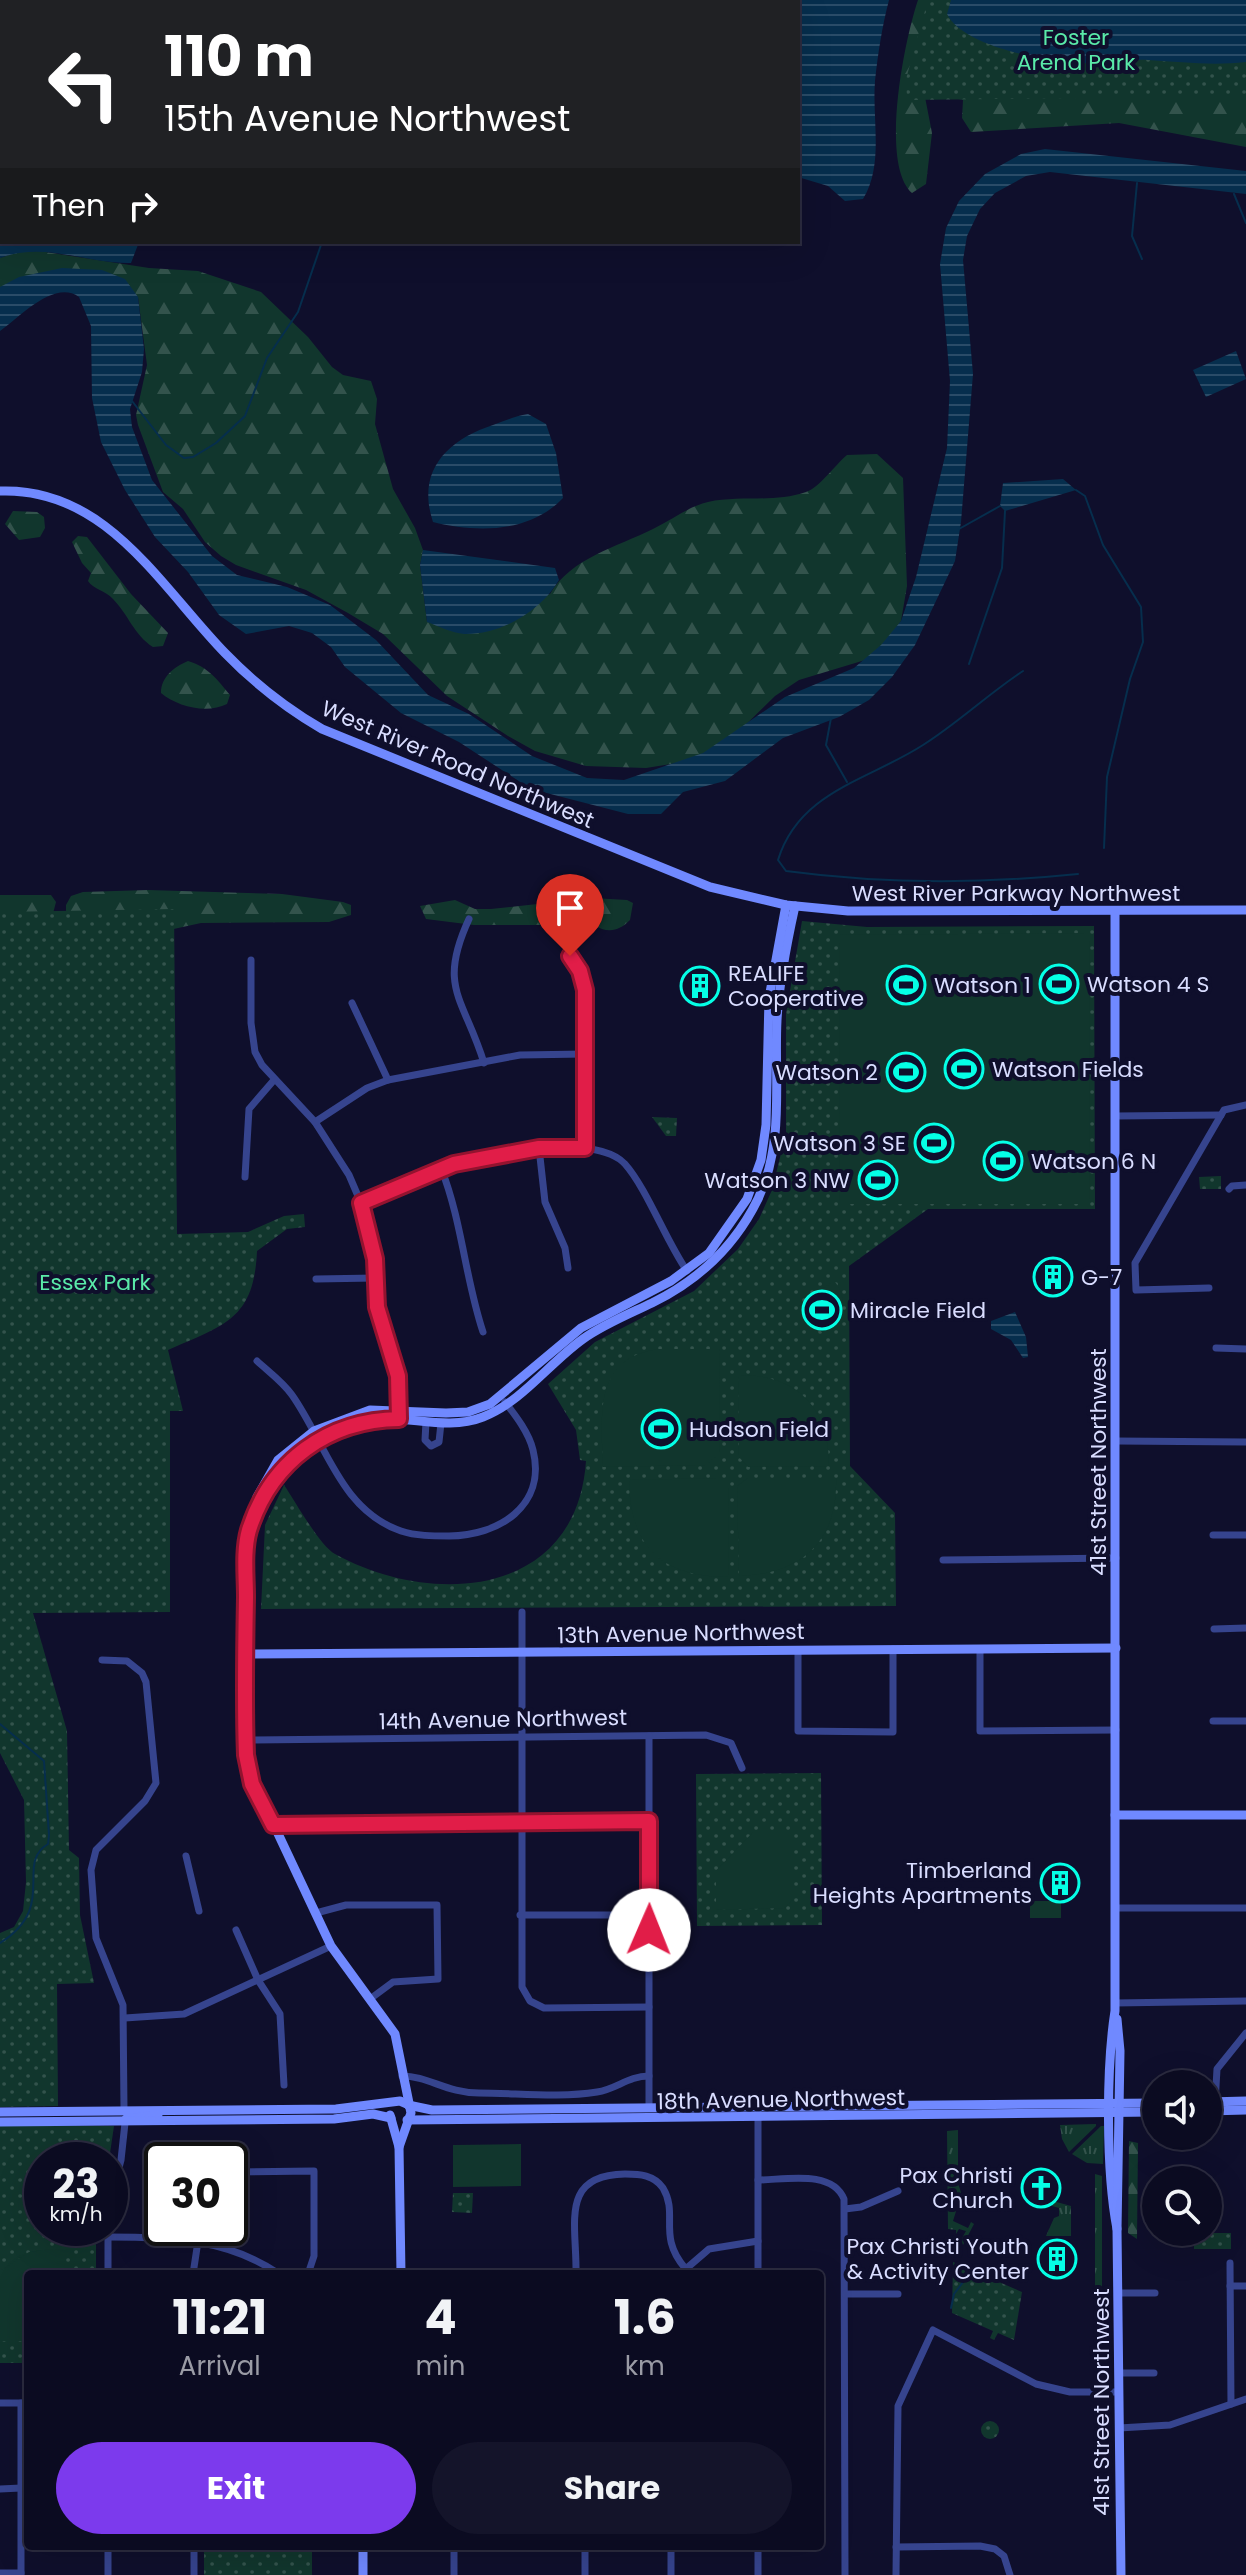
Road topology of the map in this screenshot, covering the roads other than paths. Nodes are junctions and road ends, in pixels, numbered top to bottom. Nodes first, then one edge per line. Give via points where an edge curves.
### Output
1 (0, 491) edge
2 (791, 906) junction
3 (1246, 910) edge
4 (1115, 912) junction
5 (469, 919) dead end
6 (570, 956) dead end
7 (251, 960) dead end
8 (352, 1003) dead end
9 (585, 1054) junction
10 (484, 1063) junction
11 (274, 1080) junction
12 (388, 1080) junction
13 (1246, 1105) edge
14 (1221, 1115) junction
15 (1115, 1116) junction
16 (315, 1122) junction
17 (539, 1148) junction
18 (585, 1148) junction
19 (441, 1168) junction
20 (245, 1177) dead end
21 (1246, 1185) edge
22 (1229, 1189) dead end
23 (361, 1203) junction
24 (1116, 1263) junction
25 (1135, 1263) junction
26 (568, 1268) dead end
27 (690, 1275) junction
28 (375, 1278) junction
29 (316, 1279) dead end
30 (1209, 1288) dead end
31 (483, 1332) dead end
32 (1216, 1348) dead end
33 (1246, 1349) edge
34 (257, 1361) dead end
35 (504, 1401) junction
36 (399, 1414) junction
37 (426, 1422) junction
38 (441, 1423) junction
39 (316, 1435) junction
40 (1116, 1441) junction
41 (1246, 1442) edge
42 (1213, 1535) dead end
43 (1246, 1535) edge
44 (1116, 1558) junction
45 (943, 1560) dead end
46 (522, 1612) dead end
47 (1246, 1628) edge
48 (1214, 1629) dead end
49 (1116, 1648) junction
50 (893, 1649) junction
51 (980, 1649) junction
52 (798, 1650) junction
53 (522, 1653) junction
54 (245, 1654) junction
55 (102, 1660) dead end
56 (1213, 1721) dead end
57 (1246, 1721) edge
58 (1116, 1730) junction
59 (649, 1736) junction
60 (521, 1738) junction
61 (246, 1740) junction
62 (742, 1768) dead end
63 (1115, 1815) junction
64 (1246, 1815) edge
65 (649, 1821) junction
66 (521, 1822) junction
67 (273, 1825) junction
68 (186, 1856) dead end
69 (1115, 1908) junction
70 (1246, 1908) edge
71 (199, 1911) dead end
72 (316, 1913) junction
73 (520, 1915) junction
74 (649, 1915) junction
75 (236, 1930) dead end
76 (331, 1946) junction
77 (258, 1980) junction
78 (370, 1999) junction
79 (1246, 2001) edge
80 (649, 2007) junction
81 (1115, 2007) junction
82 (125, 2018) junction
83 (1246, 2033) edge
84 (1217, 2070) edge
85 (402, 2076) junction
86 (649, 2076) junction
87 (284, 2085) dead end
88 (1246, 2101) edge
89 (394, 2103) junction
90 (408, 2104) junction
91 (1222, 2104) edge
92 (1142, 2105) edge
93 (649, 2106) junction
94 (758, 2106) junction
95 (1222, 2107) edge
96 (1116, 2108) junction
97 (124, 2109) junction
98 (177, 2109) junction
99 (1246, 2110) edge
100 (1142, 2111) edge
101 (0, 2112) edge
102 (758, 2118) junction
103 (392, 2119) junction
104 (615, 2119) junction
105 (406, 2121) junction
106 (0, 2122) edge
107 (125, 2123) junction
108 (123, 2142) edge
109 (399, 2147) junction
110 (248, 2172) edge
111 (758, 2180) junction
112 (898, 2191) dead end
113 (845, 2209) junction
114 (758, 2241) junction
115 (108, 2246) edge
116 (197, 2246) edge
117 (217, 2246) edge
118 (1230, 2263) dead end
119 (108, 2270) edge
120 (194, 2270) edge
121 (272, 2270) edge
122 (309, 2270) edge
123 (401, 2270) edge
124 (576, 2270) edge
125 (682, 2270) edge
126 (684, 2270) edge
127 (758, 2270) edge
128 (1230, 2286) junction
129 (1246, 2286) edge
130 (1118, 2293) junction
131 (1155, 2293) dead end
132 (845, 2294) junction
133 (898, 2294) dead end
134 (1119, 2373) junction
135 (1154, 2373) dead end
136 (1119, 2392) junction
137 (1246, 2399) edge
138 (0, 2403) edge
139 (24, 2403) edge
140 (1231, 2404) junction
141 (24, 2424) edge
142 (1119, 2428) junction
143 (21, 2488) junction
144 (0, 2489) edge
145 (896, 2547) junction
146 (108, 2550) edge
147 (194, 2550) edge
148 (363, 2550) edge
149 (454, 2550) edge
150 (585, 2550) edge
151 (671, 2550) edge
152 (758, 2550) edge
153 (0, 2573) edge
154 (21, 2574) edge
155 (108, 2575) edge
156 (194, 2575) edge
157 (363, 2575) edge
158 (454, 2575) edge
159 (585, 2575) edge
160 (671, 2575) edge
161 (758, 2575) edge
162 (845, 2575) edge
163 (896, 2575) edge
164 (1010, 2575) edge
165 (1121, 2575) edge

1 - 2 main road, West River Road Northwest via 57,498 97,518 244,672 322,729 676,875
2 - 4 main road, West River Parkway Northwest via 902,913
2 - 27 main road via 778,1008 770,1165 739,1231 721,1254
3 - 4 main road, West River Parkway Northwest
4 - 15 main road, 41st Street Northwest
5 - 10 street via 456,949 453,976
6 - 9 street via 583,980
7 - 11 street via 252,1038
8 - 12 street
9 - 10 street via 520,1055
9 - 18 street
10 - 12 street
11 - 16 street
11 - 20 street via 256,1098 246,1120
12 - 16 street
13 - 14 street via 1229,1107
14 - 15 street
14 - 25 street
15 - 24 main road, 41st Street Northwest
16 - 23 street
17 - 18 street
17 - 19 street
17 - 26 street via 545,1202
18 - 27 street via 611,1153 625,1164
19 - 23 street
19 - 31 street
21 - 22 street
23 - 28 street
24 - 25 street
24 - 40 main road, 41st Street Northwest
25 - 30 street via 1136,1290
27 - 35 main road via 584,1338
28 - 29 street
28 - 36 street via 377,1307 398,1376
32 - 33 street
34 - 39 street via 291,1393
35 - 36 main road via 468,1412
35 - 38 main road via 475,1420
35 - 39 street via 533,1451 532,1486 507,1521 477,1535 419,1535 378,1521 348,1493
36 - 37 main road
36 - 39 main road
37 - 38 main road
37 - 38 street via 425,1440 431,1446 439,1442
39 - 54 main road via 281,1471 249,1530
40 - 41 street
40 - 44 main road, 41st Street Northwest
42 - 43 street
44 - 45 street
44 - 49 main road, 41st Street Northwest
46 - 53 street
47 - 48 street
49 - 51 main road, 13th Avenue Northwest
49 - 58 main road, 41st Street Northwest
50 - 51 main road, 13th Avenue Northwest
50 - 52 main road, 13th Avenue Northwest
50 - 52 street via 893,1732 798,1731
51 - 58 street via 980,1731
52 - 53 main road, 13th Avenue Northwest
53 - 54 main road, 13th Avenue Northwest
53 - 60 street
54 - 61 main road
55 - 82 street via 127,1661 142,1673 157,1769 152,1793 101,1843 91,1864 96,1938
56 - 57 street
58 - 63 main road, 41st Street Northwest
59 - 60 street, 14th Avenue Northwest
59 - 62 street, 14th Avenue Northwest via 725,1739 737,1751
59 - 65 street
60 - 61 street, 14th Avenue Northwest
60 - 66 street
61 - 67 main road via 250,1777
63 - 64 main road
63 - 69 main road, 41st Street Northwest
65 - 66 street
65 - 74 street
66 - 67 street
66 - 73 street
67 - 72 main road
68 - 71 street
69 - 70 street
69 - 81 main road, 41st Street Northwest
72 - 76 main road
72 - 78 street via 346,1905 437,1905 438,1979 393,1982
73 - 74 street
73 - 80 street via 520,1976 530,2001 551,2009
74 - 80 street
75 - 77 street
76 - 77 street
76 - 78 main road
77 - 82 street via 179,2016
77 - 87 street via 282,2020
78 - 85 main road via 395,2034
79 - 81 street
80 - 86 street
81 - 96 main road, 41st Street Northwest
82 - 97 street
83 - 84 street
85 - 86 street via 477,2093 594,2092
85 - 89 main road
85 - 90 main road
86 - 93 street
88 - 91 main road
89 - 90 main road, 18th Avenue Northwest
89 - 98 main road, 18th Avenue Northwest via 336,2109
89 - 103 main road
90 - 93 main road, 18th Avenue Northwest via 432,2110
90 - 105 main road via 411,2113
92 - 96 main road, 18th Avenue Northwest
93 - 94 main road, 18th Avenue Northwest
93 - 104 main road
94 - 96 main road, 18th Avenue Northwest
94 - 102 street
95 - 99 main road
96 - 100 main road, 18th Avenue Northwest
96 - 102 main road, 18th Avenue Northwest
96 - 130 main road, 41st Street Northwest via 1112,2194
97 - 98 main road, 18th Avenue Northwest
97 - 101 main road, 18th Avenue Northwest
98 - 107 main road via 129,2117
102 - 104 main road, 18th Avenue Northwest
102 - 111 street
103 - 105 main road, 18th Avenue Northwest
103 - 107 main road, 18th Avenue Northwest via 373,2114
103 - 109 main road
104 - 105 main road, 18th Avenue Northwest
105 - 109 main road
106 - 107 main road, 18th Avenue Northwest
107 - 108 street
109 - 123 main road
110 - 122 street via 314,2171 314,2256
111 - 113 street via 823,2181 840,2190
111 - 114 street
112 - 113 street
113 - 132 street
114 - 126 street via 717,2246
114 - 127 street
115 - 119 street
116 - 120 street
117 - 121 street via 244,2253
118 - 128 street
124 - 125 street via 578,2193 590,2180 610,2174 643,2175 662,2186 668,2204 668,2242
128 - 129 street
128 - 140 street
130 - 131 street
130 - 134 main road, 41st Street Northwest
132 - 133 street
132 - 162 street
134 - 135 street
134 - 136 main road, 41st Street Northwest
136 - 142 main road, 41st Street Northwest
136 - 145 street via 1050,2389 933,2330 898,2406
137 - 140 street
138 - 139 street
140 - 142 street via 1170,2425
141 - 143 street
142 - 165 main road, 41st Street Northwest
143 - 144 street
143 - 154 street
145 - 163 street
145 - 164 street via 991,2548 1006,2559
146 - 155 street
147 - 156 street
148 - 157 main road
149 - 158 street
150 - 159 street
151 - 160 street
152 - 161 street
153 - 154 street

